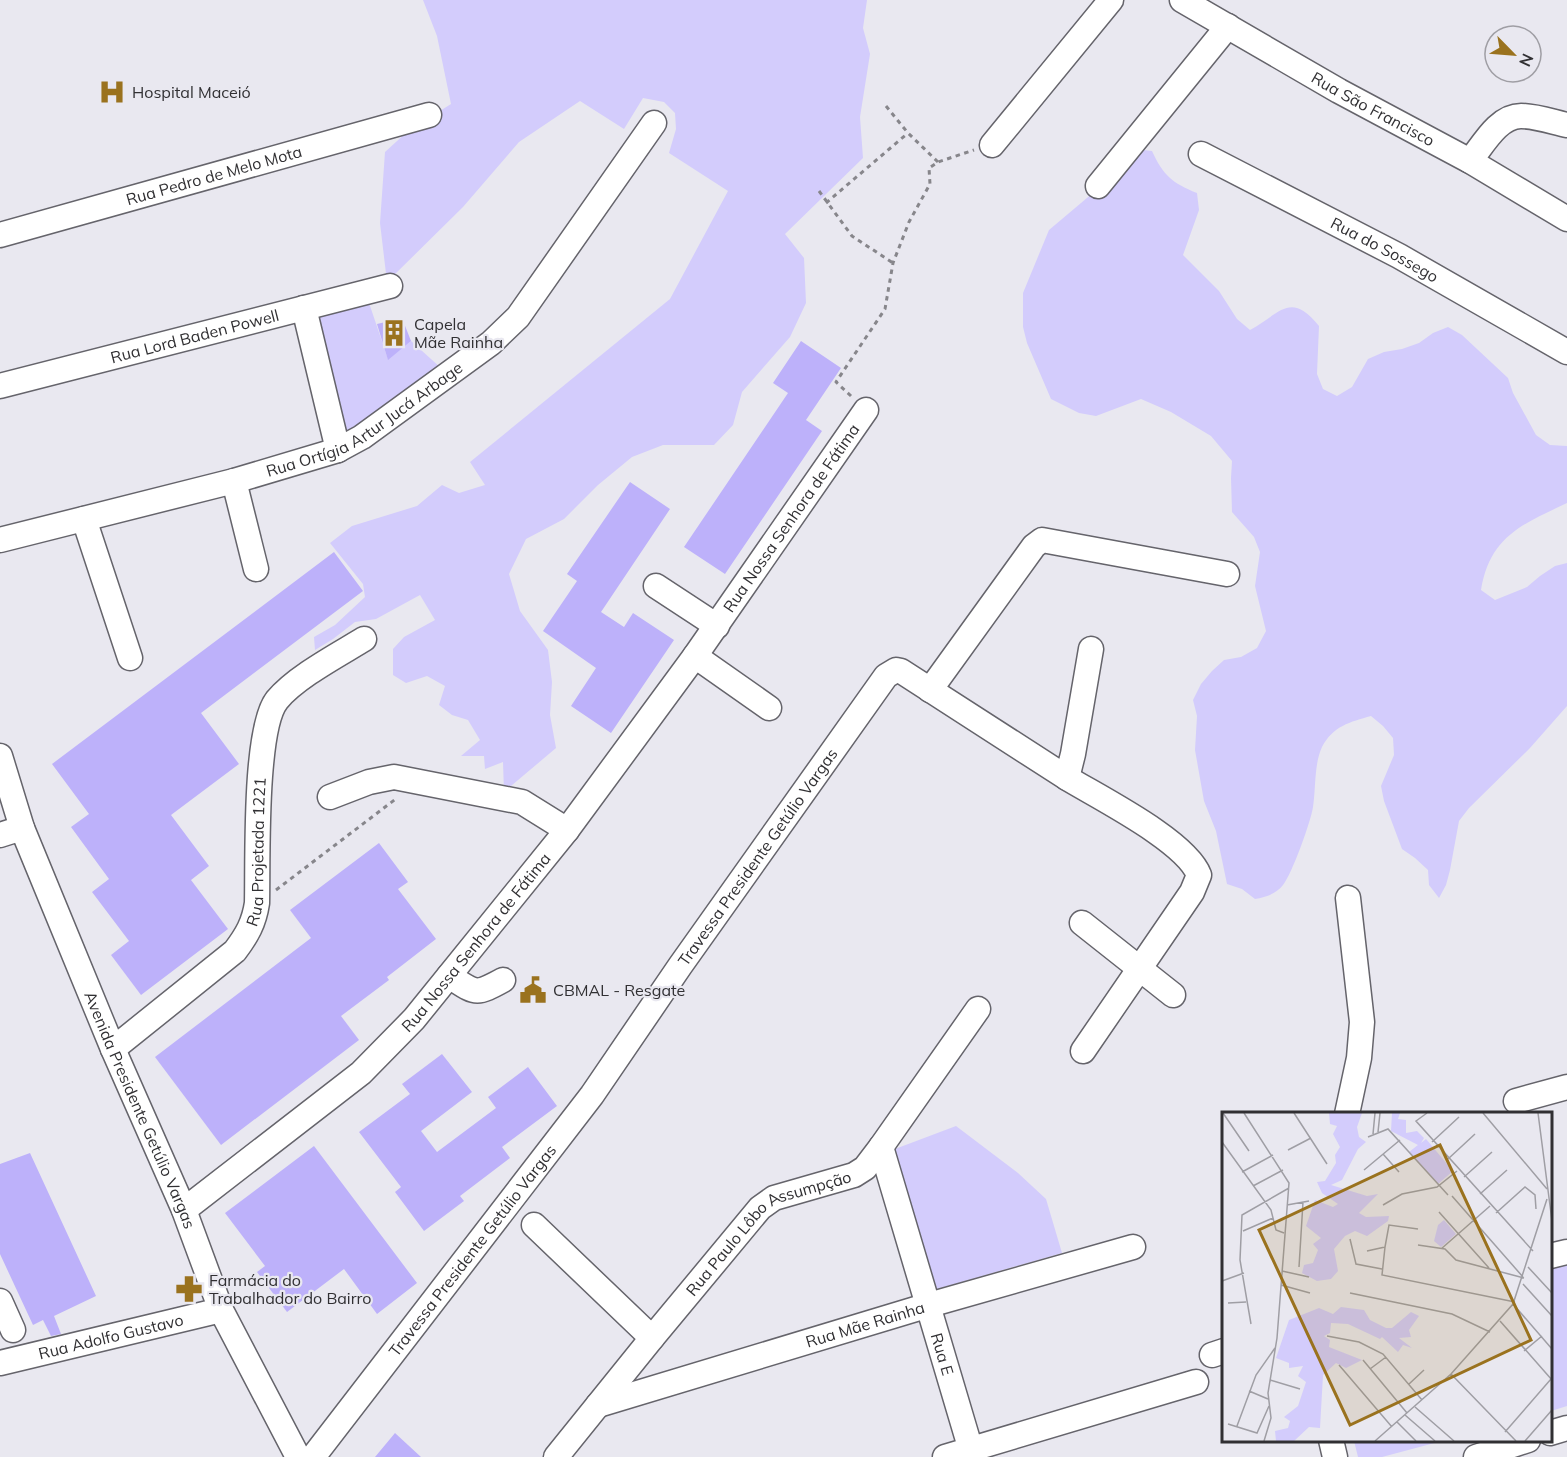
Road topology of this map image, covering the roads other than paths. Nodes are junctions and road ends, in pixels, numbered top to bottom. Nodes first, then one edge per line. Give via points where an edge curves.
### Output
1 (1111, 0) edge
2 (1182, 0) edge
3 (1228, 26) junction
4 (429, 115) dead end
5 (654, 123) dead end
6 (1567, 125) edge
7 (992, 145) road end
8 (1201, 154) dead end
9 (1470, 161) junction
10 (1098, 186) dead end
11 (1567, 219) edge
12 (0, 235) edge
13 (390, 286) dead end
14 (304, 308) junction
15 (1567, 352) edge
16 (0, 386) edge
17 (866, 410) road end
18 (338, 450) junction
19 (234, 481) junction
20 (84, 519) junction
21 (0, 540) edge
22 (256, 569) dead end
23 (1227, 574) dead end
24 (656, 586) dead end
25 (717, 626) junction
26 (364, 639) dead end
27 (1091, 649) dead end
28 (695, 656) junction
29 (130, 658) dead end
30 (930, 690) junction
31 (769, 708) dead end
32 (0, 756) edge
33 (1067, 778) junction
34 (330, 797) dead end
35 (567, 830) junction
36 (11, 831) edge
37 (1348, 898) dead end
38 (1082, 923) dead end
39 (1139, 967) junction
40 (449, 976) junction
41 (503, 980) dead end
42 (1173, 995) dead end
43 (978, 1009) dead end
44 (113, 1049) junction
45 (1083, 1051) dead end
46 (1567, 1087) edge
47 (1516, 1101) dead end
48 (1347, 1112) edge
49 (881, 1147) junction
50 (184, 1210) junction
51 (534, 1225) dead end
52 (1133, 1247) dead end
53 (1567, 1252) edge
54 (1552, 1256) edge
55 (0, 1300) edge
56 (929, 1305) junction
57 (221, 1310) junction
58 (14, 1330) dead end
59 (647, 1334) junction
60 (0, 1364) edge
61 (1196, 1382) dead end
62 (598, 1405) junction
63 (1567, 1428) edge
64 (1552, 1433) edge
65 (1331, 1442) edge
66 (1522, 1442) edge
67 (972, 1453) edge
68 (298, 1456) edge
69 (556, 1457) edge
70 (945, 1457) edge
71 (1335, 1457) edge
72 (1476, 1457) edge

1 - 7 street
2 - 3 street, Rua São Francisco
3 - 9 street, Rua São Francisco
3 - 10 street
4 - 12 street, Rua Pedro de Melo Mota
5 - 18 street, Rua Ortígia Artur Jucá Arbage via 518,317 491,343 362,437
6 - 9 street via 1514,117 1503,122
8 - 15 street, Rua do Sossego via 1399,256
9 - 11 street, Rua São Francisco
13 - 14 street, Rua Lord Baden Powell
14 - 16 street, Rua Lord Baden Powell
14 - 18 street
17 - 25 street, Rua Nossa Senhora de Fátima
18 - 19 street, Rua Ortígia Artur Jucá Arbage
19 - 20 street, Rua Ortígia Artur Jucá Arbage
19 - 22 street
20 - 21 street, Rua Ortígia Artur Jucá Arbage
20 - 29 street
23 - 30 street via 1042,540
24 - 25 street, Rua Nossa Senhora de Fátima
25 - 28 street, Rua Nossa Senhora de Fátima
26 - 44 street, Rua Projetada 1221 via 293,685 278,699 268,718 259,801 257,903 248,934 235,951
27 - 33 street
28 - 31 street
28 - 35 street, Rua Nossa Senhora de Fátima
30 - 33 street, Travessa Presidente Getúlio Vargas
30 - 68 street, Travessa Presidente Getúlio Vargas via 901,671 886,676 592,1095
32 - 36 street, Avenida Presidente Getúlio Vargas
33 - 39 street, Travessa Presidente Getúlio Vargas via 1171,841 1196,867 1199,875 1191,892
34 - 35 street via 394,777 522,802
35 - 40 street, Rua Nossa Senhora de Fátima
36 - 44 street, Avenida Presidente Getúlio Vargas
37 - 48 street via 1362,1022
38 - 39 street
39 - 42 street
39 - 45 street, Travessa Presidente Getúlio Vargas
40 - 41 street via 477,992
40 - 50 street, Rua Nossa Senhora de Fátima via 361,1073
43 - 49 street, Rua Paulo Lôbo Assumpção
44 - 50 street, Avenida Presidente Getúlio Vargas
46 - 47 street
49 - 56 street, Rua E
49 - 59 street, Rua Paulo Lôbo Assumpção via 854,1175 774,1198 760,1208
50 - 57 street, Avenida Presidente Getúlio Vargas
51 - 59 street
52 - 56 street, Rua Mãe Rainha
53 - 54 street
55 - 58 street
56 - 62 street, Rua Mãe Rainha
56 - 67 street, Rua E
57 - 60 street, Rua Adolfo Gustavo
57 - 68 street, Avenida Presidente Getúlio Vargas
59 - 62 street, Rua Paulo Lôbo Assumpção
61 - 67 street
62 - 69 street, Rua Paulo Lôbo Assumpção
63 - 64 street
65 - 71 street
66 - 72 street
67 - 70 street

